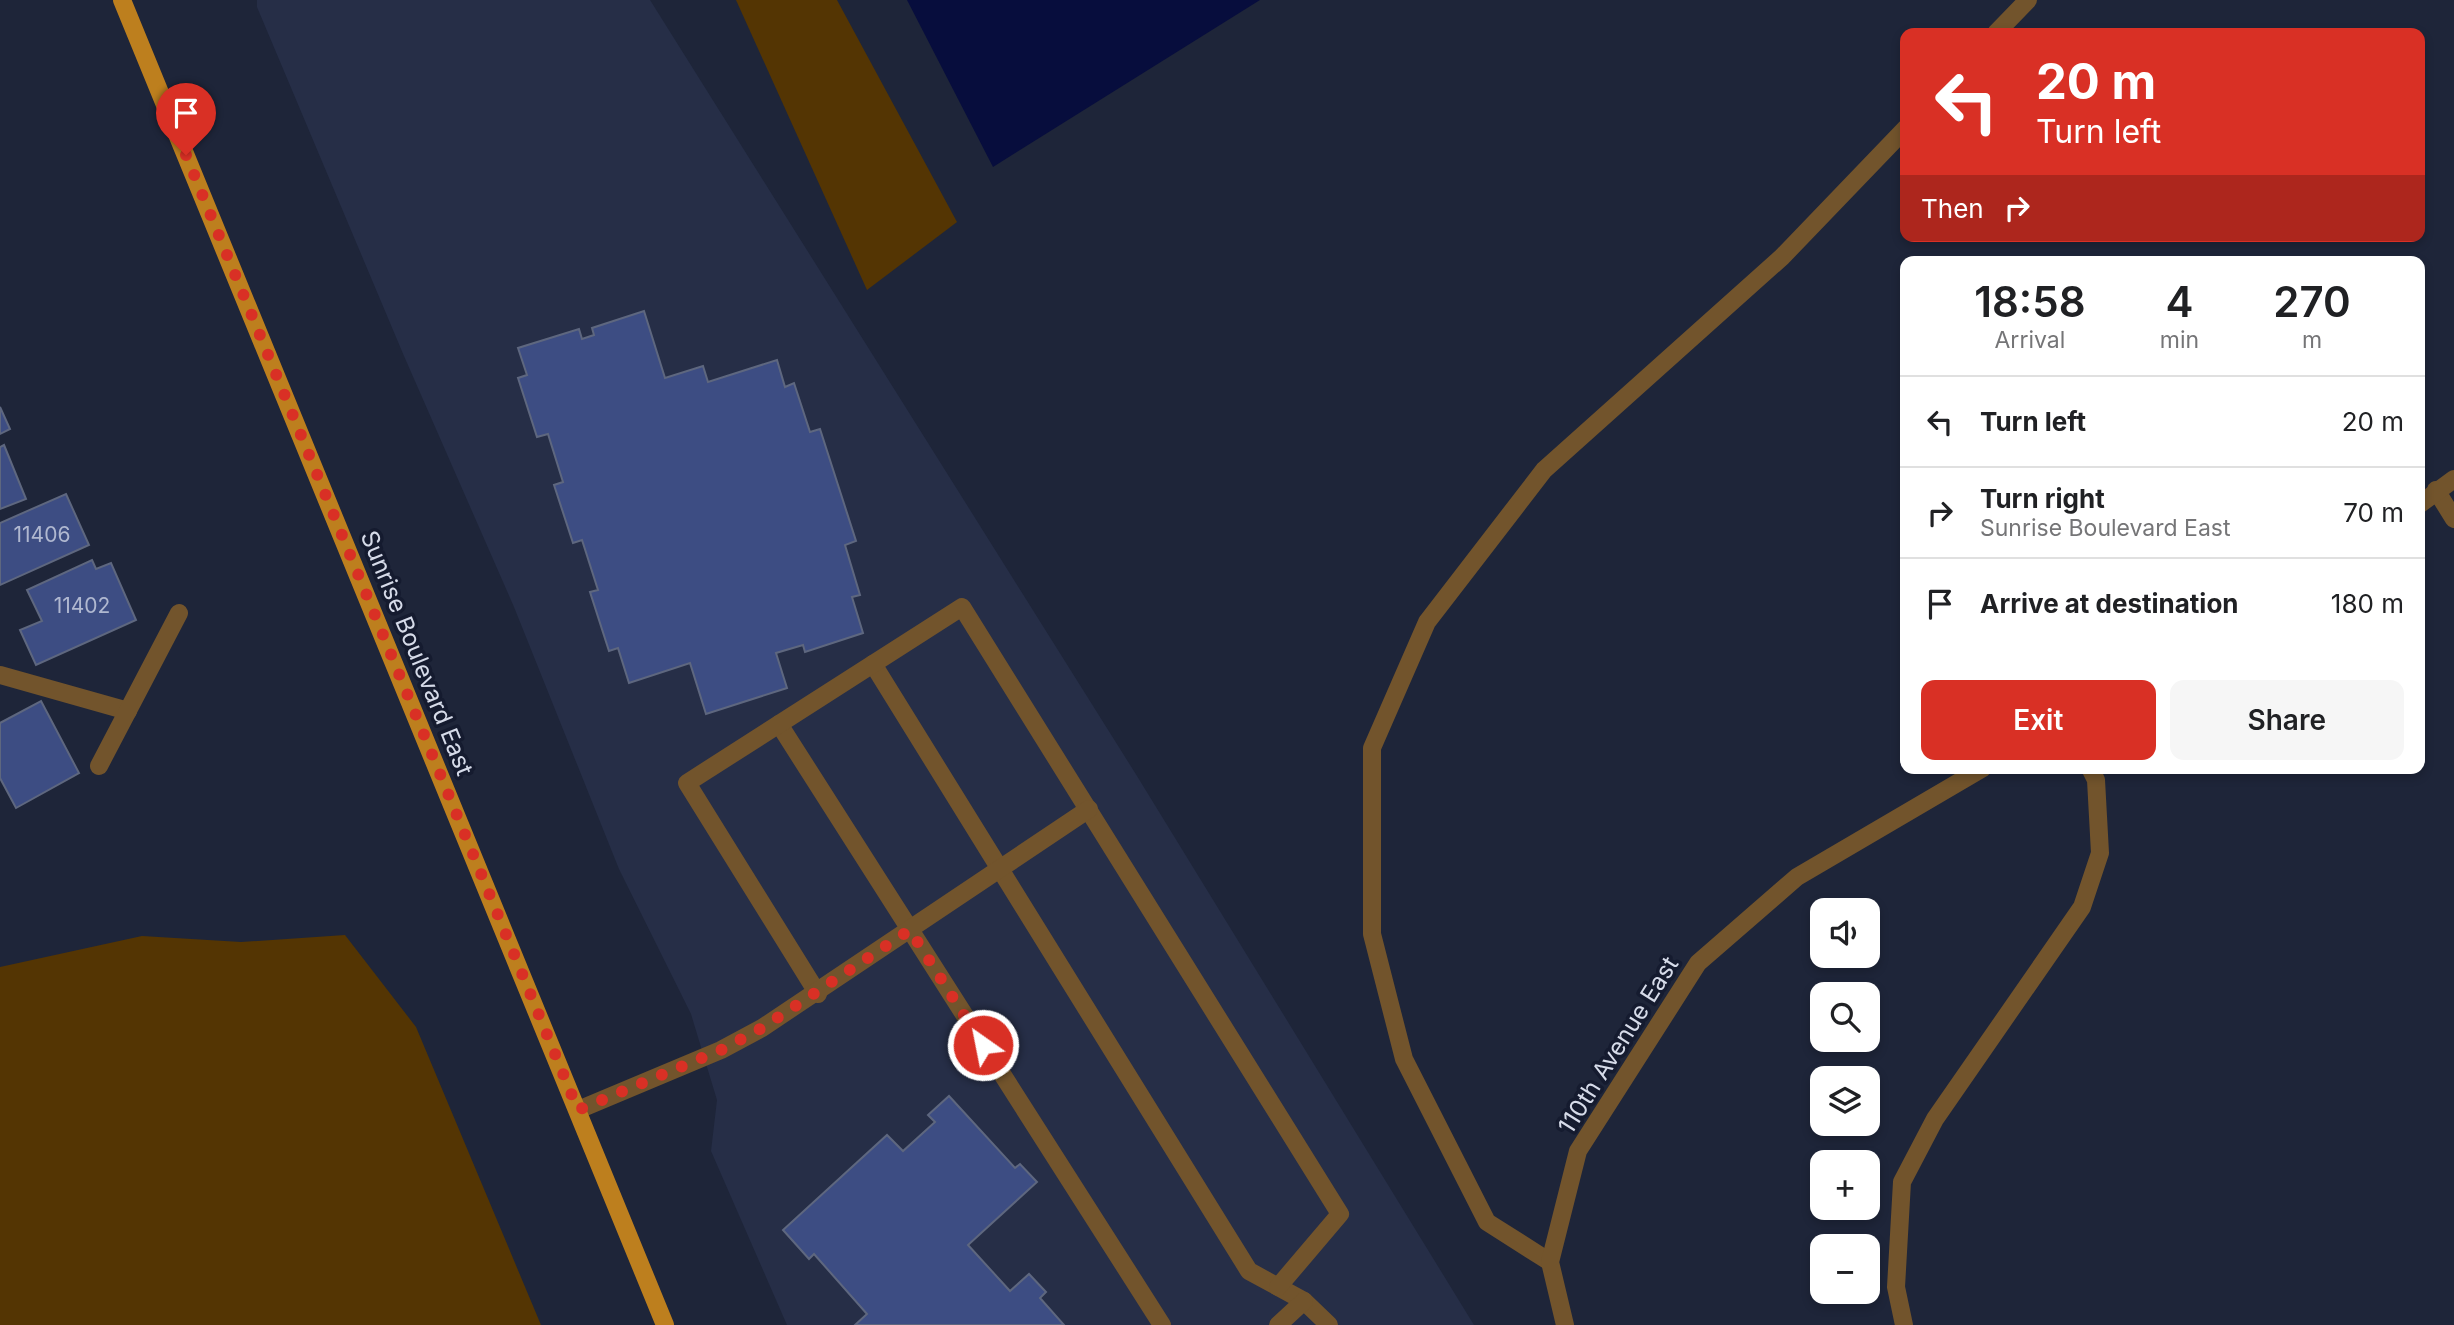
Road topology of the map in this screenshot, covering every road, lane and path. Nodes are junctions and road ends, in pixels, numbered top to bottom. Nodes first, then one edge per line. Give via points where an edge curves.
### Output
1 (122, 0) edge
2 (2028, 0) edge
3 (2001, 28) edge
4 (1900, 134) edge
5 (2454, 479) edge
6 (2436, 490) junction
7 (2425, 500) edge
8 (2454, 519) edge
9 (179, 613) dead end
10 (873, 664) junction
11 (0, 676) edge
12 (128, 711) junction
13 (779, 724) junction
14 (99, 766) dead end
15 (1973, 774) edge
16 (2093, 774) edge
17 (1089, 809) junction
18 (1000, 869) junction
19 (910, 930) junction
20 (818, 993) junction
21 (578, 1110) junction
22 (1550, 1262) junction
23 (1278, 1287) junction
24 (1304, 1301) junction
25 (665, 1325) edge
26 (1162, 1325) edge
27 (1278, 1325) edge
28 (1329, 1325) edge
29 (1565, 1325) edge
30 (1904, 1325) edge

1 - 21 main road, Sunrise Boulevard East
2 - 3 street
4 - 22 street via 1782,257 1544,470 1427,622 1373,748 1372,934 1404,1059 1487,1222
5 - 6 street
6 - 7 street
6 - 8 street
9 - 12 street
10 - 13 street
10 - 17 street via 962,607
10 - 18 street
11 - 12 street
12 - 14 street
13 - 19 street
13 - 20 street via 687,783
15 - 22 street, 110th Avenue East via 1797,877 1698,962 1578,1150
16 - 30 street via 2100,853 2082,907 1935,1119 1902,1182 1896,1287
17 - 18 street
17 - 23 street via 1340,1214
18 - 19 street
18 - 23 street via 1250,1271
19 - 20 street
19 - 26 street
20 - 21 street via 721,1050
21 - 25 main road, Sunrise Boulevard East
22 - 29 street, 110th Avenue East
23 - 24 street
24 - 27 street
24 - 28 street

